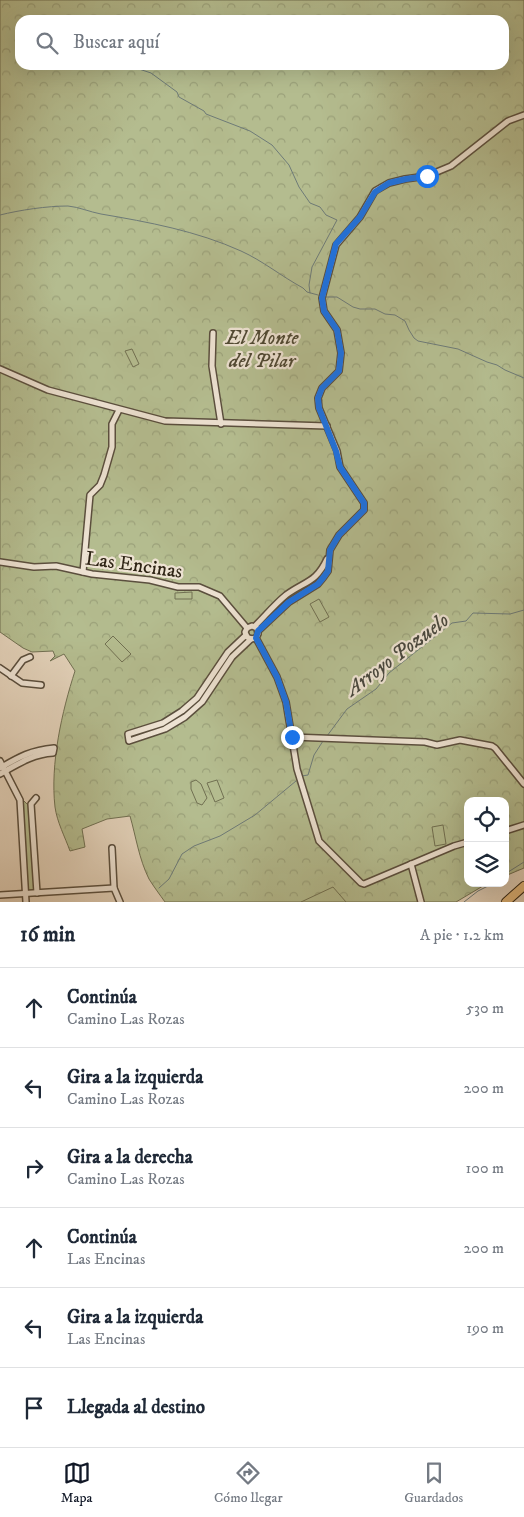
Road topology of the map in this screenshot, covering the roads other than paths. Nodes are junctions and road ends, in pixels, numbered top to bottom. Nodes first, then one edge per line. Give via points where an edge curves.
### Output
1 (524, 115) edge
2 (213, 332) dead end
3 (0, 368) edge
4 (119, 410) junction
5 (221, 424) junction
6 (327, 426) junction
7 (0, 562) edge
8 (83, 572) junction
9 (247, 628) junction
10 (256, 629) junction
11 (251, 637) junction
12 (30, 657) dead end
13 (0, 668) edge
14 (11, 676) junction
15 (41, 686) dead end
16 (292, 737) junction
17 (0, 761) edge
18 (3, 768) edge
19 (0, 774) edge
20 (524, 784) edge
21 (36, 798) dead end
22 (20, 800) junction
23 (31, 804) junction
24 (524, 825) edge
25 (509, 830) edge
26 (464, 843) edge
27 (112, 848) dead end
28 (411, 864) junction
29 (524, 886) edge
30 (114, 888) junction
31 (37, 892) junction
32 (25, 893) junction
33 (0, 895) edge
34 (26, 902) edge
35 (120, 902) edge
36 (421, 902) edge
37 (506, 902) edge

1 - 6 street via 508,121 451,166 427,176 389,183 375,192 360,217 336,244 322,298 324,311 337,330 341,353 339,371 322,388 318,398
2 - 5 street via 212,366
3 - 4 street via 48,390
4 - 5 street via 165,421
4 - 8 street via 112,424 112,447 104,476 90,495
5 - 6 street
6 - 10 street via 340,467 364,503 364,510 339,535 321,571 311,581 286,595
7 - 8 street, Las Encinas via 34,567 56,566
8 - 9 street, Las Encinas via 150,580 178,587 199,587 220,596
9 - 10 street
9 - 11 street
10 - 11 street
11 - 11 street via 228,652 190,705 163,723 128,734 129,741 162,731 185,717 202,702 232,657
11 - 16 street via 277,677 286,702
12 - 14 street via 23,660
13 - 14 street
14 - 15 street via 22,683
16 - 20 street via 476,743 495,748
16 - 28 street via 297,769 319,841 363,884
17 - 18 street
18 - 18 street via 53,753 54,748 28,752
18 - 19 street
18 - 22 street
21 - 23 street
22 - 23 street
22 - 32 street
23 - 31 street
24 - 25 street
26 - 28 street
27 - 30 street
28 - 36 street
29 - 37 highway
30 - 31 street
30 - 35 street
31 - 32 street
32 - 33 street
32 - 34 street

